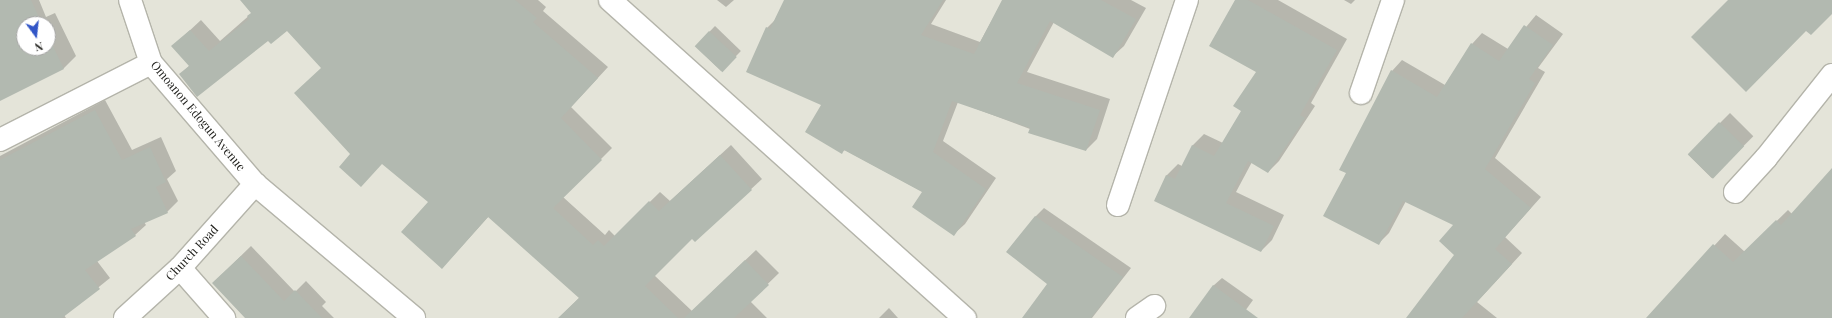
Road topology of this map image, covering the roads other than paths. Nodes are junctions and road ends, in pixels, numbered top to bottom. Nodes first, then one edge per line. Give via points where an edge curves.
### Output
1 (130, 0) edge
2 (610, 0) edge
3 (1188, 0) edge
4 (1393, 0) edge
5 (151, 63) junction
6 (1831, 78) edge
7 (1361, 93) dead end
8 (0, 140) edge
9 (254, 184) junction
10 (1735, 192) dead end
11 (1118, 205) dead end
12 (180, 268) junction
13 (125, 318) edge
14 (224, 318) edge
15 (414, 318) edge
16 (964, 318) edge

1 - 5 street, Omoanon Edogun Avenue
2 - 16 street
3 - 11 street
4 - 7 street
5 - 8 street
5 - 9 street, Omoanon Edogun Avenue
6 - 10 street
9 - 12 street, Church Road
9 - 15 street, Omoanon Edogun Avenue
12 - 13 street, Church Road
12 - 14 street

